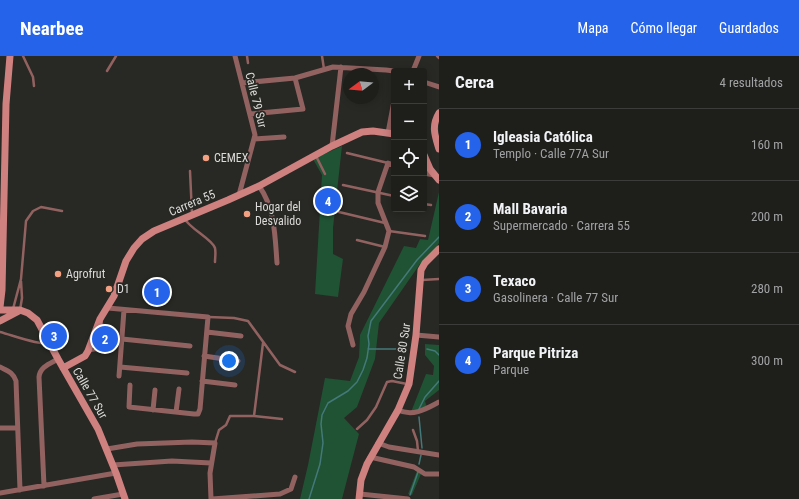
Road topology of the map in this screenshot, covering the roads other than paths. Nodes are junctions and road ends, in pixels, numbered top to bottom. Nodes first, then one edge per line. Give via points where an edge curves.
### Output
1 (10, 56) edge
2 (23, 56) edge
3 (116, 56) edge
4 (235, 56) edge
5 (247, 56) edge
6 (322, 56) edge
7 (419, 56) edge
8 (248, 63) dead end
9 (341, 67) junction
10 (414, 68) edge
11 (324, 69) junction
12 (107, 71) dead end
13 (391, 71) edge
14 (295, 78) junction
15 (242, 83) junction
16 (427, 83) edge
17 (34, 86) dead end
18 (439, 87) edge
19 (439, 113) edge
20 (250, 114) junction
21 (391, 133) edge
22 (284, 137) dead end
23 (254, 139) junction
24 (332, 146) junction
25 (439, 149) edge
26 (347, 153) dead end
27 (315, 156) junction
28 (427, 162) edge
29 (388, 163) junction
30 (391, 164) edge
31 (190, 171) dead end
32 (325, 174) dead end
33 (436, 178) edge
34 (343, 185) dead end
35 (259, 186) junction
36 (378, 192) junction
37 (239, 195) junction
38 (391, 195) edge
39 (427, 204) edge
40 (431, 205) dead end
41 (62, 211) dead end
42 (339, 212) dead end
43 (192, 215) junction
44 (184, 218) junction
45 (386, 223) junction
46 (389, 231) junction
47 (425, 236) dead end
48 (357, 240) dead end
49 (385, 247) junction
50 (439, 250) edge
51 (215, 262) dead end
52 (277, 263) dead end
53 (21, 279) junction
54 (439, 279) edge
55 (422, 280) junction
56 (0, 308) edge
57 (108, 308) junction
58 (12, 310) junction
59 (20, 310) junction
60 (124, 310) junction
61 (208, 317) junction
62 (0, 321) edge
63 (0, 332) edge
64 (44, 332) junction
65 (207, 332) junction
66 (416, 335) junction
67 (241, 336) dead end
68 (439, 337) edge
69 (122, 339) junction
70 (263, 343) junction
71 (51, 344) junction
72 (353, 345) dead end
73 (190, 346) dead end
74 (204, 356) junction
75 (58, 359) junction
76 (238, 361) dead end
77 (0, 367) edge
78 (120, 367) junction
79 (63, 368) junction
80 (295, 372) dead end
81 (187, 374) dead end
82 (119, 376) dead end
83 (202, 381) junction
84 (409, 384) junction
85 (130, 385) dead end
86 (235, 386) dead end
87 (179, 389) dead end
88 (155, 390) dead end
89 (439, 402) edge
90 (153, 410) junction
91 (398, 410) junction
92 (176, 412) junction
93 (254, 416) junction
94 (282, 419) dead end
95 (0, 428) edge
96 (17, 428) junction
97 (357, 429) dead end
98 (413, 430) dead end
99 (215, 442) junction
100 (378, 443) junction
101 (107, 449) junction
102 (418, 451) junction
103 (439, 454) edge
104 (370, 457) junction
105 (211, 463) junction
106 (113, 465) junction
107 (116, 473) junction
108 (439, 474) edge
109 (295, 477) dead end
110 (44, 486) junction
111 (20, 490) junction
112 (0, 494) edge
113 (124, 496) edge
114 (359, 496) edge
115 (94, 499) edge
116 (212, 499) edge
117 (408, 499) edge

1 - 56 street via 6,104
2 - 17 lane via 33,77
3 - 12 lane
4 - 15 street, Calle 79 Sur
5 - 8 lane
6 - 11 lane
7 - 10 street
9 - 11 street
9 - 13 street
9 - 24 street
11 - 14 street
14 - 15 street
14 - 20 street via 302,109
15 - 20 street, Calle 79 Sur
16 - 18 street
19 - 25 street via 434,123
20 - 23 street, Calle 79 Sur
21 - 24 street, Carrera 55 via 362,132
22 - 23 street
23 - 37 street, Calle 79 Sur
24 - 27 street, Carrera 55
26 - 29 lane
27 - 32 lane
27 - 35 street, Carrera 55
28 - 33 street
29 - 30 street
29 - 36 street
31 - 43 lane
34 - 36 lane
35 - 37 street, Carrera 55
35 - 52 street via 271,212
36 - 38 lane
36 - 45 street via 378,203
37 - 43 street, Carrera 55
39 - 40 lane
41 - 53 lane via 41,207 33,210 26,221
42 - 45 lane
43 - 44 street, Carrera 55
44 - 51 lane via 213,245
44 - 57 street, Carrera 55 via 154,231 134,248 126,261
45 - 46 street
46 - 47 lane
46 - 49 street
48 - 49 lane
49 - 72 street via 351,314 348,326
50 - 55 street, Calle 80 Sur via 423,266
53 - 58 lane
53 - 59 lane
54 - 55 lane
55 - 66 street, Calle 80 Sur
56 - 58 street
57 - 60 street
57 - 79 street, Carrera 55 via 100,319 85,356
58 - 59 street
59 - 62 street
59 - 64 street, Calle 77 Sur via 37,320
60 - 61 street
60 - 69 street
61 - 65 street
61 - 70 lane via 246,320
63 - 71 lane
64 - 71 street, Calle 77 Sur
64 - 71 lane via 54,329 62,334 58,343
65 - 67 street
65 - 74 street
66 - 68 street
66 - 84 street, Calle 80 Sur
69 - 73 street
69 - 78 street
70 - 80 lane via 280,365
70 - 93 lane
71 - 75 street, Calle 77 Sur
74 - 76 street
74 - 83 street
75 - 79 street, Calle 77 Sur
75 - 110 street via 43,368 39,377
77 - 96 street via 14,375 16,381
78 - 81 street
78 - 82 street
79 - 101 street, Calle 77 Sur
83 - 86 street
83 - 92 street via 198,414
84 - 91 street, Calle 80 Sur
84 - 97 lane via 387,382 376,407
85 - 90 street via 129,407
87 - 92 street
88 - 90 street
89 - 91 street via 417,413
90 - 92 street
91 - 100 street, Calle 80 Sur
93 - 94 lane
93 - 99 lane via 230,416 226,425 219,430
95 - 96 street
96 - 111 street
98 - 102 lane
99 - 101 street via 137,444
99 - 105 street
100 - 102 street
100 - 104 street, Calle 80 Sur
101 - 106 street, Calle 77 Sur
102 - 103 street
104 - 108 street via 414,467 425,474
104 - 114 street, Calle 80 Sur via 361,480
105 - 106 street via 172,461
105 - 116 street
106 - 107 street, Calle 77 Sur
107 - 110 street
107 - 113 street, Calle 77 Sur
109 - 116 street via 290,489 280,494
110 - 111 street
111 - 112 street
113 - 115 street
114 - 117 street

